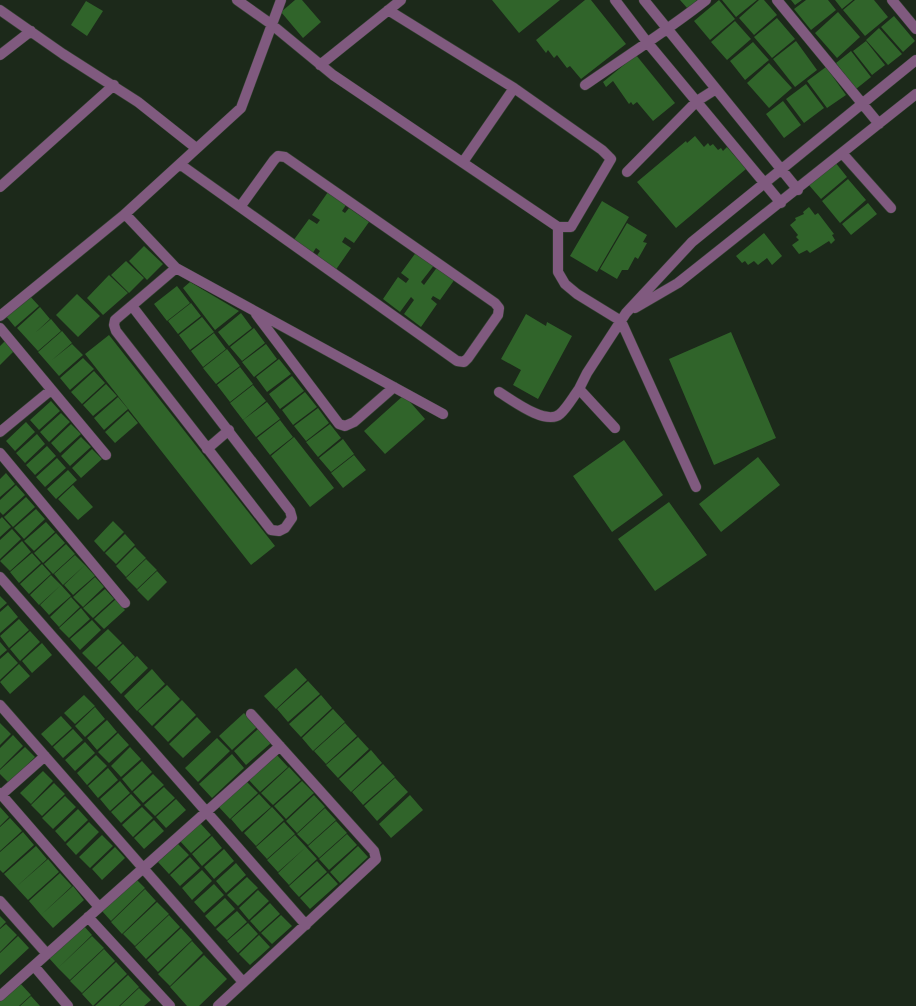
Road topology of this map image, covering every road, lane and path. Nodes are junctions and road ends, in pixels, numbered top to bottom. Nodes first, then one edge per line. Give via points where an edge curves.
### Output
1 (237, 0) edge
2 (281, 0) edge
3 (401, 0) edge
4 (615, 0) edge
5 (644, 0) edge
6 (706, 0) edge
7 (777, 0) edge
8 (892, 0) edge
9 (0, 10) edge
10 (388, 10) junction
11 (271, 24) junction
12 (916, 29) edge
13 (668, 30) junction
14 (31, 31) junction
15 (646, 42) junction
16 (0, 54) edge
17 (916, 60) edge
18 (320, 65) junction
19 (585, 85) dead end
20 (114, 86) junction
21 (514, 88) junction
22 (716, 89) junction
23 (916, 94) edge
24 (697, 101) junction
25 (862, 104) junction
26 (879, 124) junction
27 (196, 148) junction
28 (842, 154) junction
29 (463, 162) junction
30 (180, 164) junction
31 (782, 170) junction
32 (627, 172) dead end
33 (765, 183) junction
34 (0, 187) edge
35 (798, 190) junction
36 (781, 203) junction
37 (240, 207) junction
38 (891, 208) dead end
39 (125, 214) junction
40 (558, 227) junction
41 (176, 268) junction
42 (132, 306) junction
43 (254, 311) junction
44 (0, 316) edge
45 (624, 317) junction
46 (0, 328) edge
47 (394, 387) junction
48 (579, 389) junction
49 (51, 390) junction
50 (499, 392) dead end
51 (443, 414) dead end
52 (615, 428) dead end
53 (228, 430) junction
54 (0, 432) edge
55 (207, 449) junction
56 (0, 453) edge
57 (106, 455) dead end
58 (696, 487) dead end
59 (0, 577) edge
60 (126, 603) dead end
61 (0, 705) edge
62 (251, 714) dead end
63 (280, 746) junction
64 (45, 756) junction
65 (1, 794) edge
66 (206, 811) junction
67 (143, 868) junction
68 (0, 901) edge
69 (99, 907) junction
70 (88, 917) junction
71 (306, 925) junction
72 (47, 954) junction
73 (34, 966) junction
74 (243, 982) junction
75 (0, 996) edge
76 (68, 1006) edge
77 (170, 1006) edge
78 (218, 1006) edge

1 - 11 street
2 - 11 street
3 - 10 street
4 - 15 street
5 - 13 street
6 - 13 street
7 - 25 street
8 - 12 street
9 - 14 street
10 - 18 street
10 - 21 street
11 - 18 street
11 - 27 street via 240,108
13 - 15 street
13 - 22 street
14 - 16 street
14 - 20 street
15 - 19 street
15 - 24 street
17 - 25 street
18 - 29 street
20 - 27 street
20 - 34 street
21 - 29 street
21 - 40 street via 611,159 571,227
22 - 24 street
22 - 31 street
23 - 26 street
24 - 32 street
24 - 33 street
25 - 26 street
25 - 31 street
26 - 28 street
27 - 30 street
28 - 35 street
28 - 38 street
29 - 40 street
30 - 37 street
30 - 39 street
31 - 33 street
31 - 35 street
33 - 36 street
33 - 45 street via 692,242
35 - 36 street
36 - 45 street via 678,284
37 - 37 street via 457,361 464,362 468,358 498,315 495,303 285,157 278,156 274,160
39 - 41 street
39 - 44 street
40 - 45 street via 558,272 565,284 577,294
41 - 42 street
41 - 43 street
42 - 53 street
42 - 55 street via 115,320 116,331
43 - 47 street
43 - 47 street via 339,424 345,426 354,422
45 - 48 street
45 - 58 street
46 - 49 street
47 - 51 street
48 - 50 street via 560,414 553,418 544,418
48 - 52 street
49 - 54 street
49 - 57 street
53 - 55 street
53 - 55 street via 290,511 292,518 285,528 279,531 271,530
56 - 60 street
59 - 66 street
61 - 64 street
62 - 63 street
63 - 66 street
63 - 71 street via 376,855 373,863
64 - 65 street
64 - 67 street
65 - 69 street
66 - 67 street
66 - 71 street
67 - 69 street
67 - 74 street
68 - 72 street
69 - 70 street
70 - 72 street
70 - 77 street
71 - 74 street
72 - 73 street
73 - 75 street
73 - 76 street
74 - 78 street

